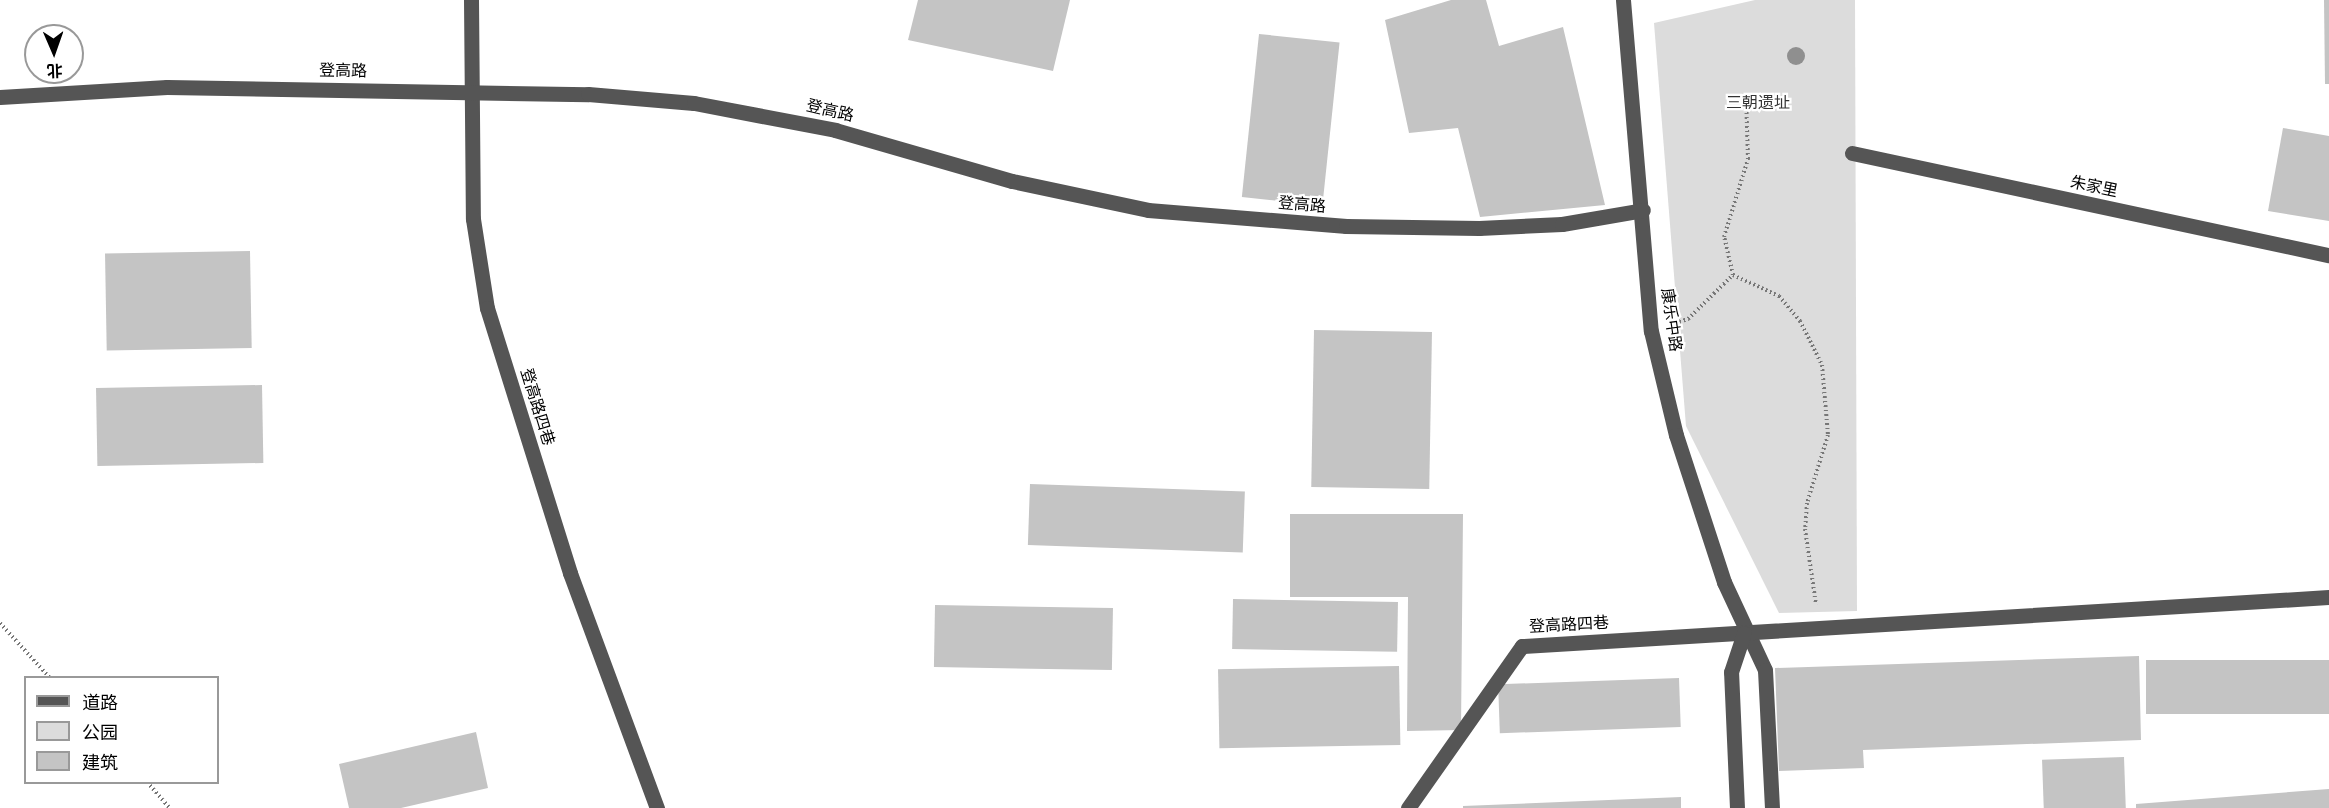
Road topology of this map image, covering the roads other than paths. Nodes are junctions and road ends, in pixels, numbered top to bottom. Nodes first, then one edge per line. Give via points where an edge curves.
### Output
1 (471, 0) edge
2 (1623, 0) edge
3 (474, 91) junction
4 (0, 97) edge
5 (1852, 153) dead end
6 (1643, 210) junction
7 (2329, 255) edge
8 (2329, 597) edge
9 (1744, 633) junction
10 (657, 808) edge
11 (1408, 808) edge
12 (1737, 808) edge
13 (1772, 808) edge

1 - 3 street, 登高路四巷
2 - 6 street, 康乐中路
3 - 4 street, 登高路 via 167,87
3 - 6 street, 登高路 via 694,103 835,130 1012,181 1148,210 1346,226 1479,228 1562,224
3 - 10 street, 登高路四巷 via 473,219 487,308 570,573
5 - 7 street, 朱家里
6 - 9 street, 康乐中路 via 1651,331 1676,435
8 - 9 street
9 - 11 street, 登高路四巷 via 1522,646
9 - 12 street via 1731,672
9 - 13 street, 康乐中路 via 1765,670

